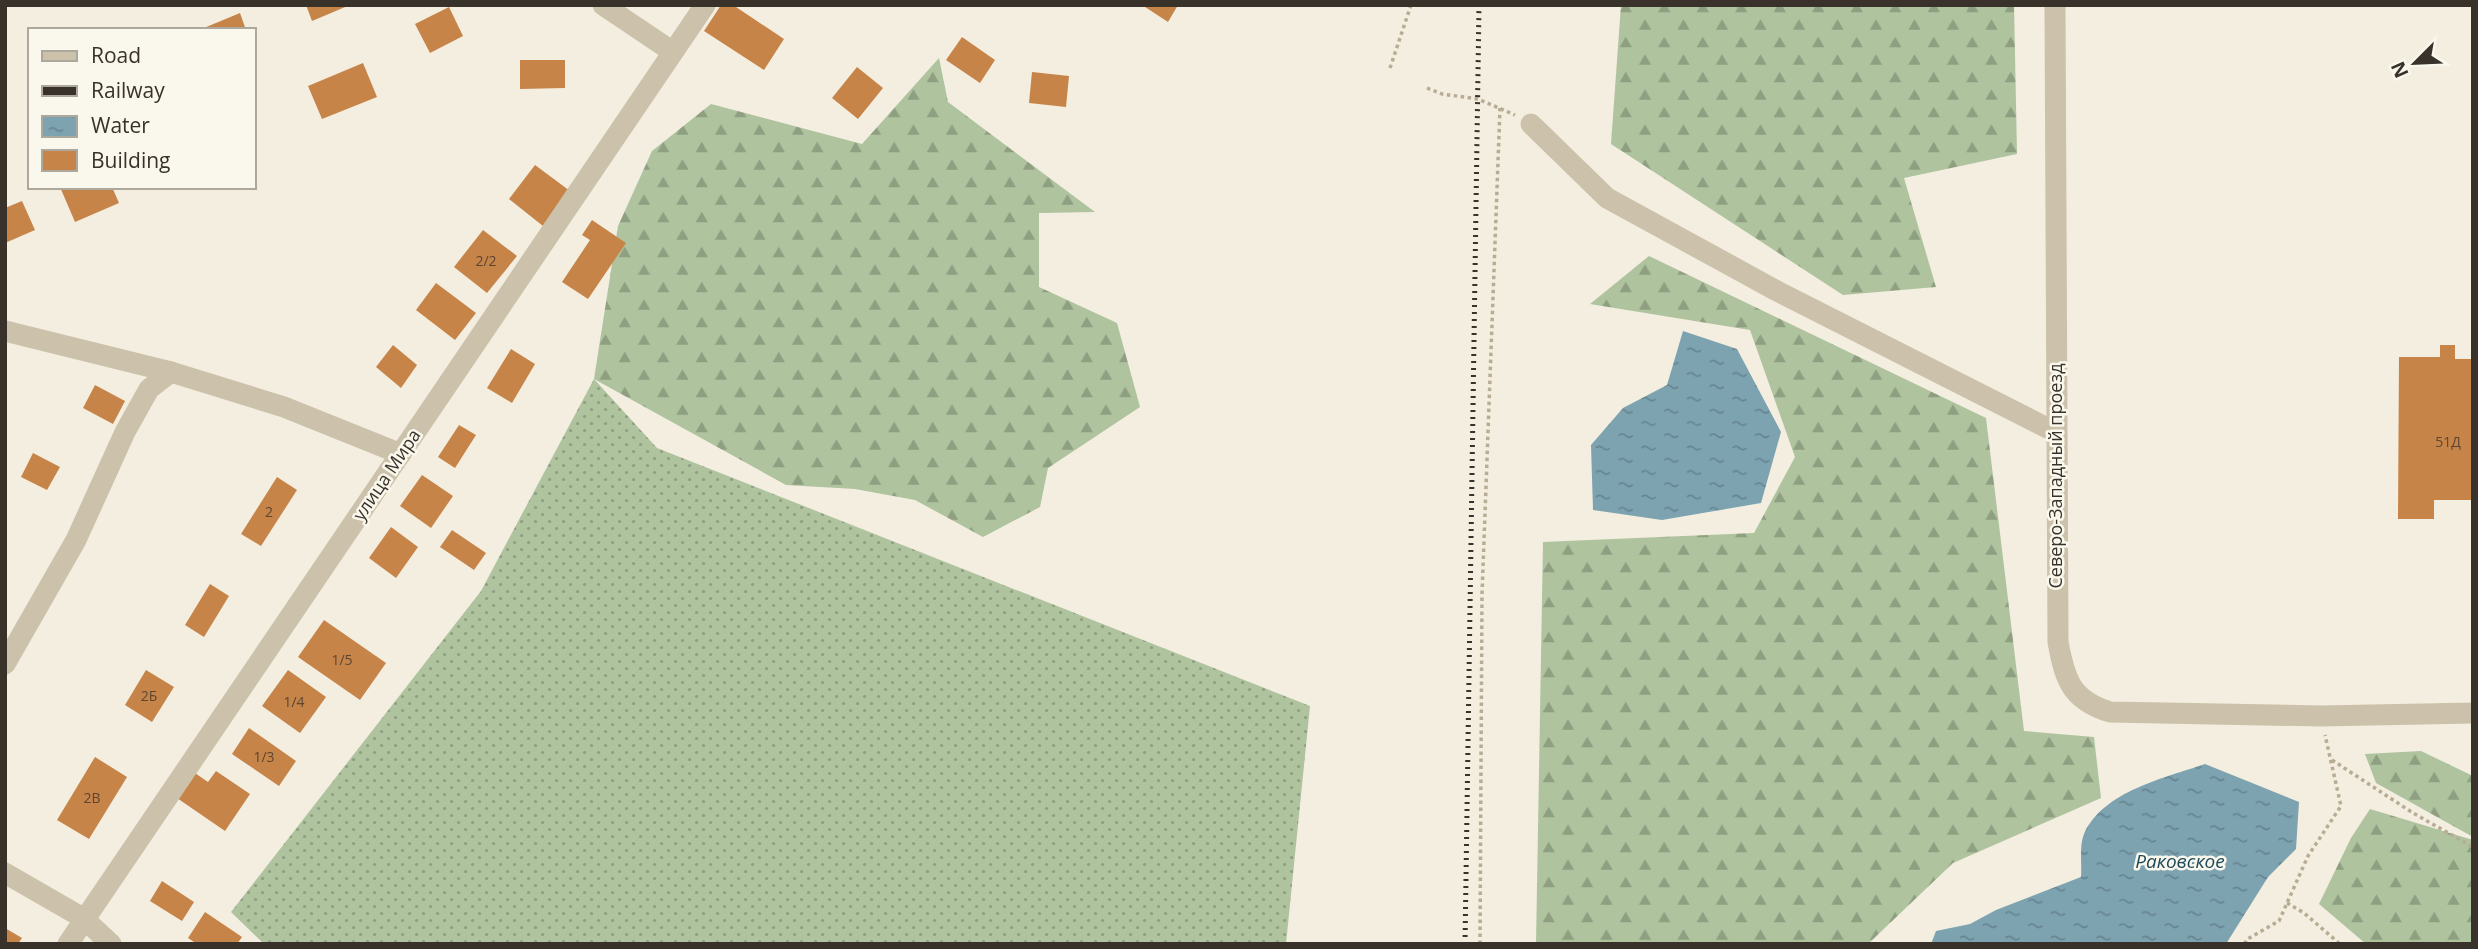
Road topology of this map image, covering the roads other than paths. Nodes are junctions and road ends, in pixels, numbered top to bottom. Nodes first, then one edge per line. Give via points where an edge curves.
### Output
1 (603, 5) edge
2 (705, 5) edge
3 (2055, 5) edge
4 (673, 52) junction
5 (1531, 124) road end
6 (5, 331) edge
7 (171, 372) junction
8 (2055, 432) junction
9 (401, 454) junction
10 (5, 664) edge
11 (2473, 713) edge
12 (5, 873) edge
13 (83, 918) junction
14 (68, 944) edge
15 (111, 944) edge

1 - 4 street
2 - 4 street, улица Мира
3 - 8 street, Северо-Западный проезд
4 - 9 street, улица Мира
5 - 8 street via 1607,198 1777,291
6 - 7 street
7 - 9 street via 284,407
7 - 10 street via 149,389 76,540
8 - 11 street, Северо-Западный проезд via 2058,642 2068,681 2090,706 2110,712 2321,716
9 - 13 street, улица Мира
12 - 13 street
13 - 14 street, улица Мира
13 - 15 street

